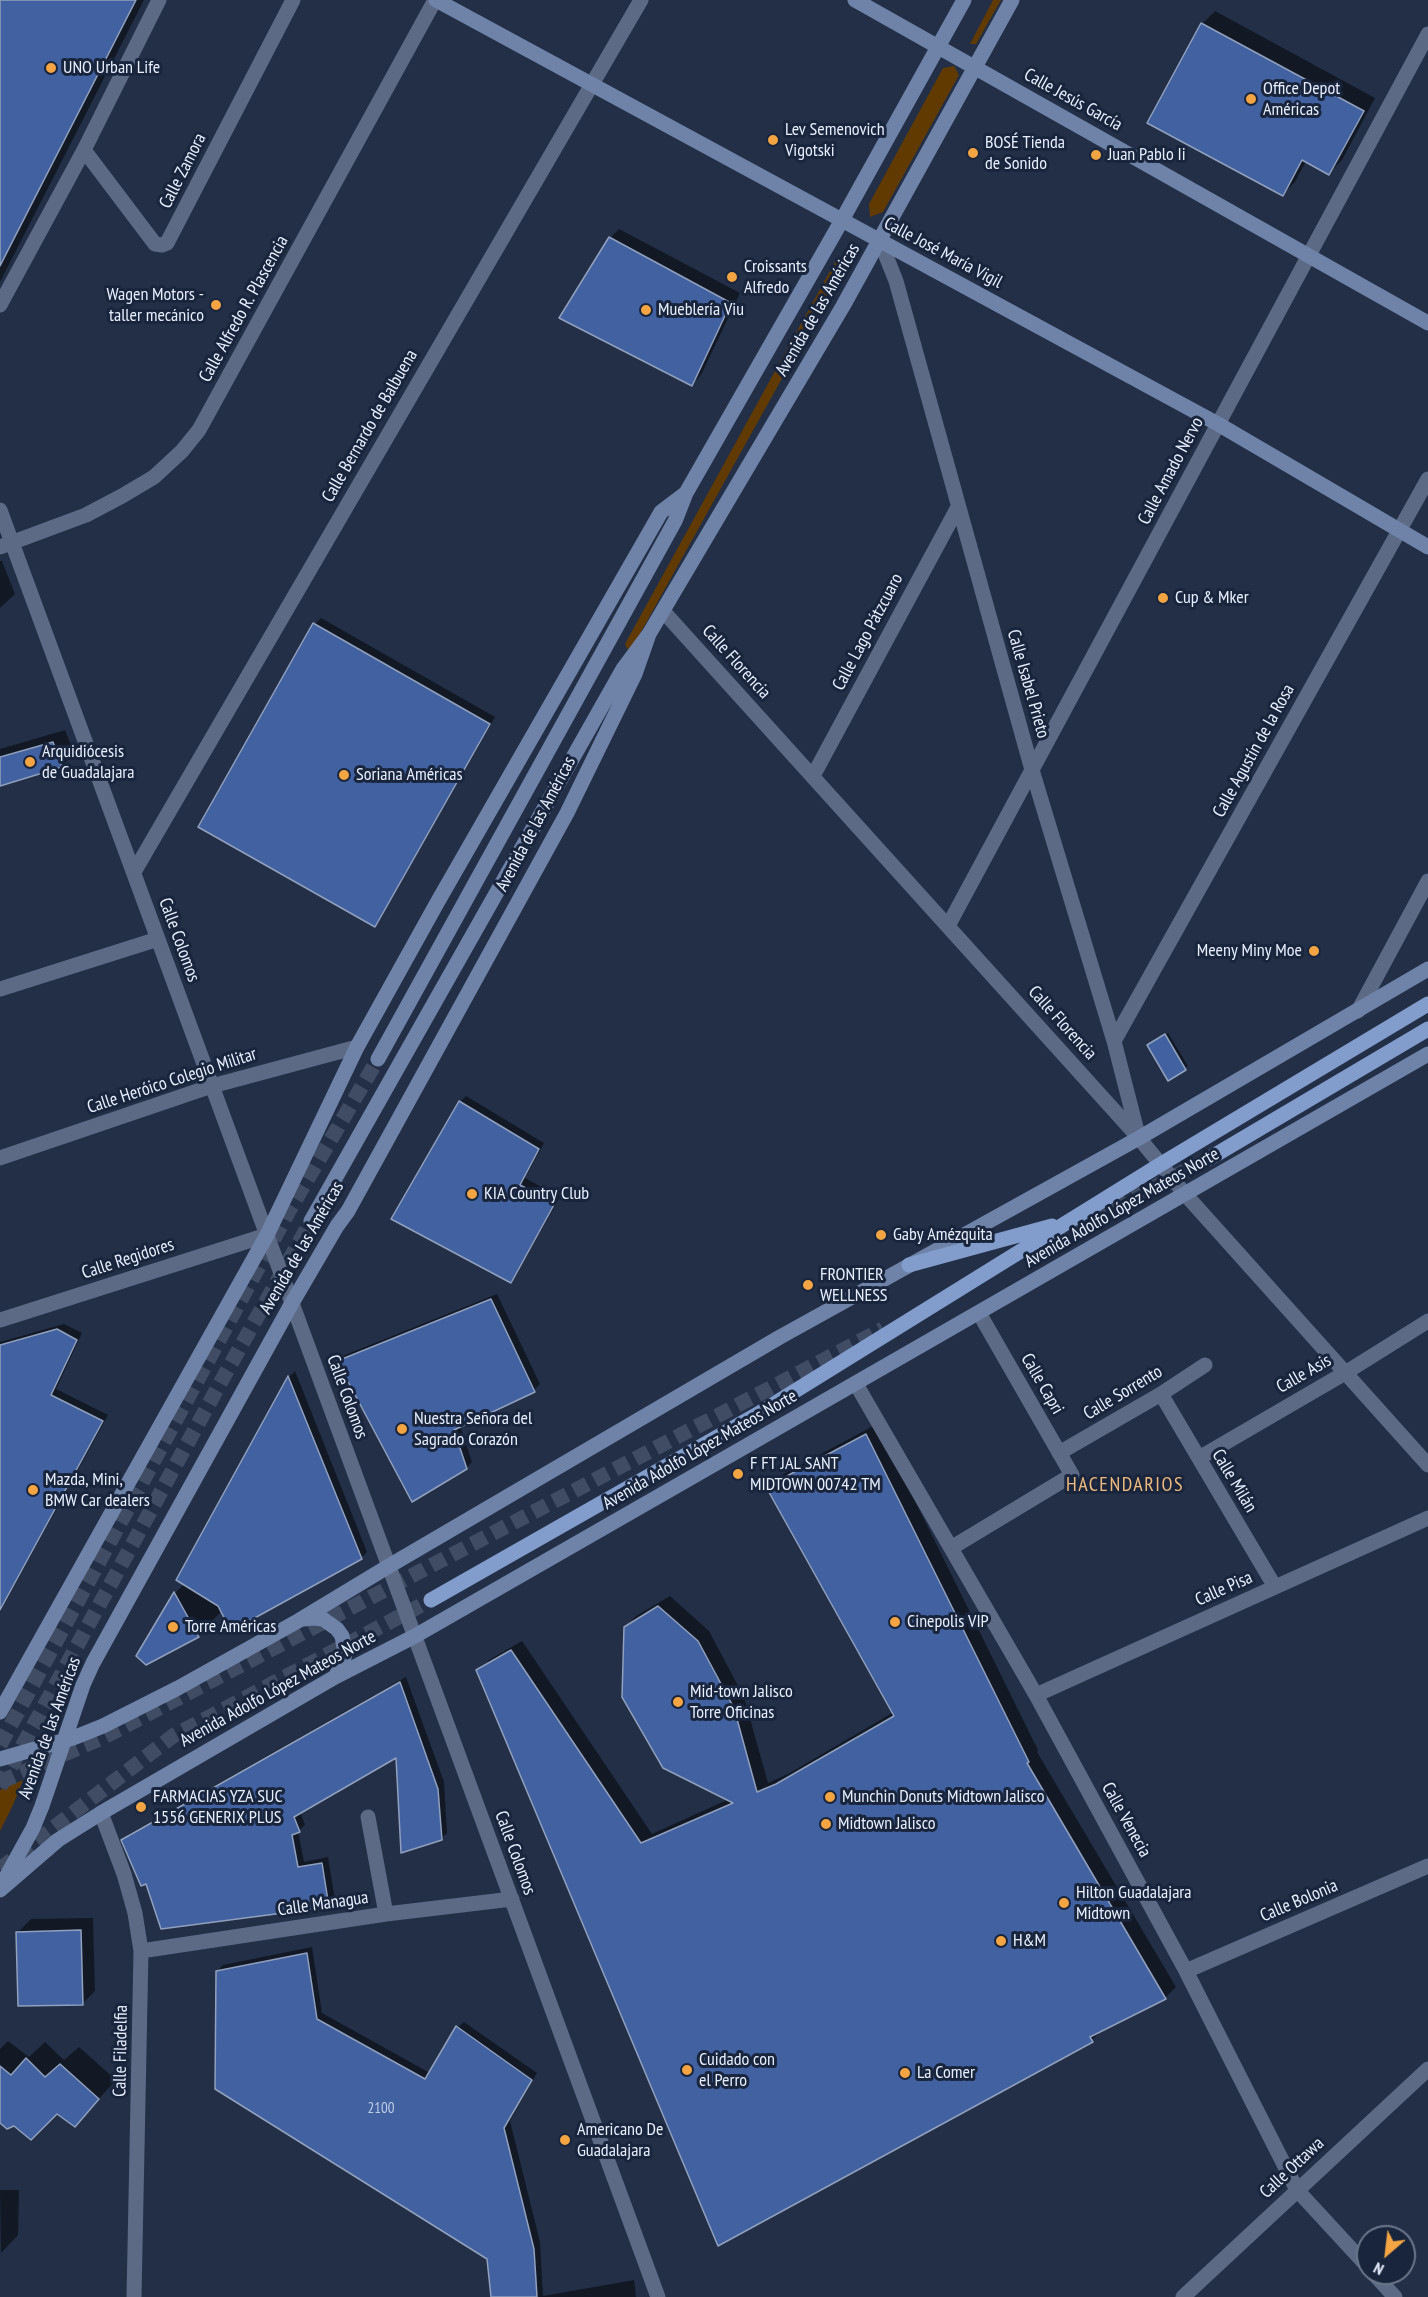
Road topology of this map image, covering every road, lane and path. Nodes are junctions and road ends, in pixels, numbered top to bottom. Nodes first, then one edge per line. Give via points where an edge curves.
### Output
1 (159, 0) edge
2 (293, 0) edge
3 (435, 0) edge
4 (641, 0) edge
5 (855, 0) edge
6 (964, 0) edge
7 (1012, 0) edge
8 (1428, 34) edge
9 (938, 46) junction
10 (975, 67) junction
11 (591, 84) junction
12 (84, 150) junction
13 (842, 220) junction
14 (880, 241) junction
15 (1309, 255) junction
16 (0, 305) edge
17 (1428, 323) edge
18 (1218, 424) junction
19 (1428, 479) edge
20 (686, 493) junction
21 (958, 507) junction
22 (0, 510) edge
23 (1400, 531) junction
24 (6, 545) edge
25 (1428, 547) edge
26 (663, 610) junction
27 (649, 634) junction
28 (1032, 770) junction
29 (813, 776) junction
30 (134, 872) junction
31 (1428, 881) edge
32 (948, 926) junction
33 (158, 939) junction
34 (1428, 969) edge
35 (0, 989) edge
36 (1428, 1004) edge
37 (1358, 1011) junction
38 (1428, 1029) edge
39 (1114, 1041) junction
40 (357, 1047) junction
41 (1428, 1054) edge
42 (378, 1059) tunnel mouth
43 (213, 1086) junction
44 (1139, 1138) junction
45 (0, 1158) edge
46 (1210, 1158) tunnel mouth
47 (1161, 1164) junction
48 (1185, 1194) junction
49 (311, 1221) tunnel mouth
50 (1069, 1221) junction
51 (267, 1235) junction
52 (909, 1265) junction
53 (292, 1303) junction
54 (978, 1313) junction
55 (0, 1320) edge
56 (1428, 1321) edge
57 (1205, 1365) dead end
58 (1345, 1373) junction
59 (856, 1384) junction
60 (1161, 1394) junction
61 (1059, 1453) junction
62 (1198, 1458) junction
63 (1428, 1465) edge
64 (1428, 1518) edge
65 (951, 1548) junction
66 (389, 1566) junction
67 (1275, 1587) junction
68 (431, 1600) tunnel mouth
69 (298, 1621) junction
70 (415, 1636) junction
71 (335, 1677) junction
72 (1036, 1695) junction
73 (0, 1712) edge
74 (65, 1741) junction
75 (0, 1759) edge
76 (101, 1813) junction
77 (368, 1817) dead end
78 (1428, 1866) edge
79 (0, 1888) edge
80 (512, 1899) junction
81 (386, 1914) junction
82 (141, 1951) junction
83 (1186, 1971) junction
84 (1428, 2069) edge
85 (1297, 2190) junction
86 (1356, 2254) edge
87 (1384, 2285) edge
88 (135, 2297) edge
89 (658, 2297) edge
90 (1183, 2297) edge
91 (1395, 2297) edge

1 - 12 street
2 - 12 street, Calle Zamora via 168,243 154,244
3 - 11 main road, Calle José María Vigil
3 - 24 street, Calle Alfredo R. Plascencia via 199,430 154,477 86,516
4 - 11 street, Calle Bernardo de Balbuena
5 - 9 main road, Calle Jesús García
6 - 9 main road, Avenida de las Américas
7 - 10 main road, Avenida de las Américas
8 - 15 street, Calle Amado Nervo
9 - 10 main road, Calle Jesús García
9 - 13 main road, Avenida de las Américas
10 - 14 main road, Avenida de las Américas
10 - 15 main road, Calle Jesús García
11 - 13 main road, Calle José María Vigil
11 - 30 street, Calle Bernardo de Balbuena
12 - 16 street
13 - 14 main road, Calle José María Vigil
13 - 20 main road, Avenida de las Américas
14 - 18 main road, Calle José María Vigil
14 - 21 street, Calle Isabel Prieto via 896,281
14 - 26 main road, Avenida de las Américas
15 - 17 main road, Calle Jesús García
15 - 18 street, Calle Amado Nervo
18 - 23 main road, Calle José María Vigil
18 - 28 street, Calle Amado Nervo
19 - 23 street, Calle Agustín de la Rosa
20 - 40 main road, Avenida de las Américas via 661,512
20 - 42 main road, Avenida de las Américas via 675,521
21 - 28 street, Calle Isabel Prieto
21 - 29 street, Calle Lago Pátzcuaro
22 - 24 street, Calle Colomos
23 - 25 main road, Calle José María Vigil
23 - 39 street, Calle Agustín de la Rosa
24 - 30 street, Calle Colomos
26 - 27 main road, Avenida de las Américas
26 - 29 street, Calle Florencia
27 - 49 main road, Avenida de las Américas via 623,669
27 - 53 main road, Avenida de las Américas via 635,674 567,813 348,1211
28 - 32 street, Calle Amado Nervo
28 - 39 street, Calle Isabel Prieto
29 - 32 street, Calle Florencia
30 - 33 street, Calle Colomos
31 - 37 street
32 - 44 street, Calle Florencia
33 - 35 street
33 - 43 street, Calle Colomos
34 - 37 main road
36 - 47 main road, Avenida Adolfo López Mateos Norte
37 - 44 main road
38 - 46 main road, Avenida Adolfo López Mateos Norte
39 - 44 street, Calle Isabel Prieto
40 - 43 street, Calle Heróico Colegio Militar
40 - 51 main road, Avenida de las Américas
41 - 48 main road, Avenida Adolfo López Mateos Norte
43 - 45 street, Calle Heróico Colegio Militar
43 - 51 street, Calle Colomos
44 - 47 street, Calle Florencia
44 - 52 main road
47 - 48 street, Calle Florencia
47 - 50 main road, Avenida Adolfo López Mateos Norte
48 - 54 main road, Avenida Adolfo López Mateos Norte
48 - 58 street, Calle Florencia
50 - 52 main road
50 - 68 main road, Avenida Adolfo López Mateos Norte via 756,1415
51 - 53 street, Calle Colomos
51 - 55 street, Calle Regidores
51 - 73 main road, Avenida de las Américas
52 - 66 main road
53 - 66 street, Calle Colomos
53 - 74 main road, Avenida de las Américas via 93,1663
54 - 59 main road, Avenida Adolfo López Mateos Norte
54 - 61 street, Calle Capri
56 - 58 street, Calle Asis
57 - 60 street, Calle Sorrento
58 - 62 street, Calle Asis
58 - 63 street, Calle Florencia
59 - 65 street, Calle Venecia
59 - 70 main road, Avenida Adolfo López Mateos Norte
60 - 61 street, Calle Sorrento
60 - 62 street, Calle Milán
61 - 65 street, Calle Capri via 1072,1475
62 - 67 street, Calle Milán
64 - 67 street, Calle Pisa
65 - 72 street, Calle Venecia
66 - 69 main road
66 - 70 street, Calle Colomos
67 - 72 street, Calle Pisa
69 - 71 main road via 323,1619 337,1629 345,1653
69 - 74 main road via 169,1693
70 - 71 main road, Avenida Adolfo López Mateos Norte
70 - 80 street, Calle Colomos
71 - 76 main road, Avenida Adolfo López Mateos Norte
72 - 83 street, Calle Venecia
74 - 75 main road
74 - 79 main road, Avenida de las Américas via 33,1828
76 - 79 main road, Avenida Adolfo López Mateos Norte via 58,1840
76 - 82 street, Calle Filadelfia via 124,1874
77 - 81 street
78 - 83 street, Calle Bolonia
80 - 81 street, Calle Managua
80 - 89 street, Calle Colomos
81 - 82 street, Calle Managua
82 - 88 street, Calle Filadelfia
83 - 85 street, Calle Venecia
84 - 85 street, Calle Ottawa
85 - 86 street, Calle Venecia
85 - 90 street, Calle Ottawa
87 - 91 street

